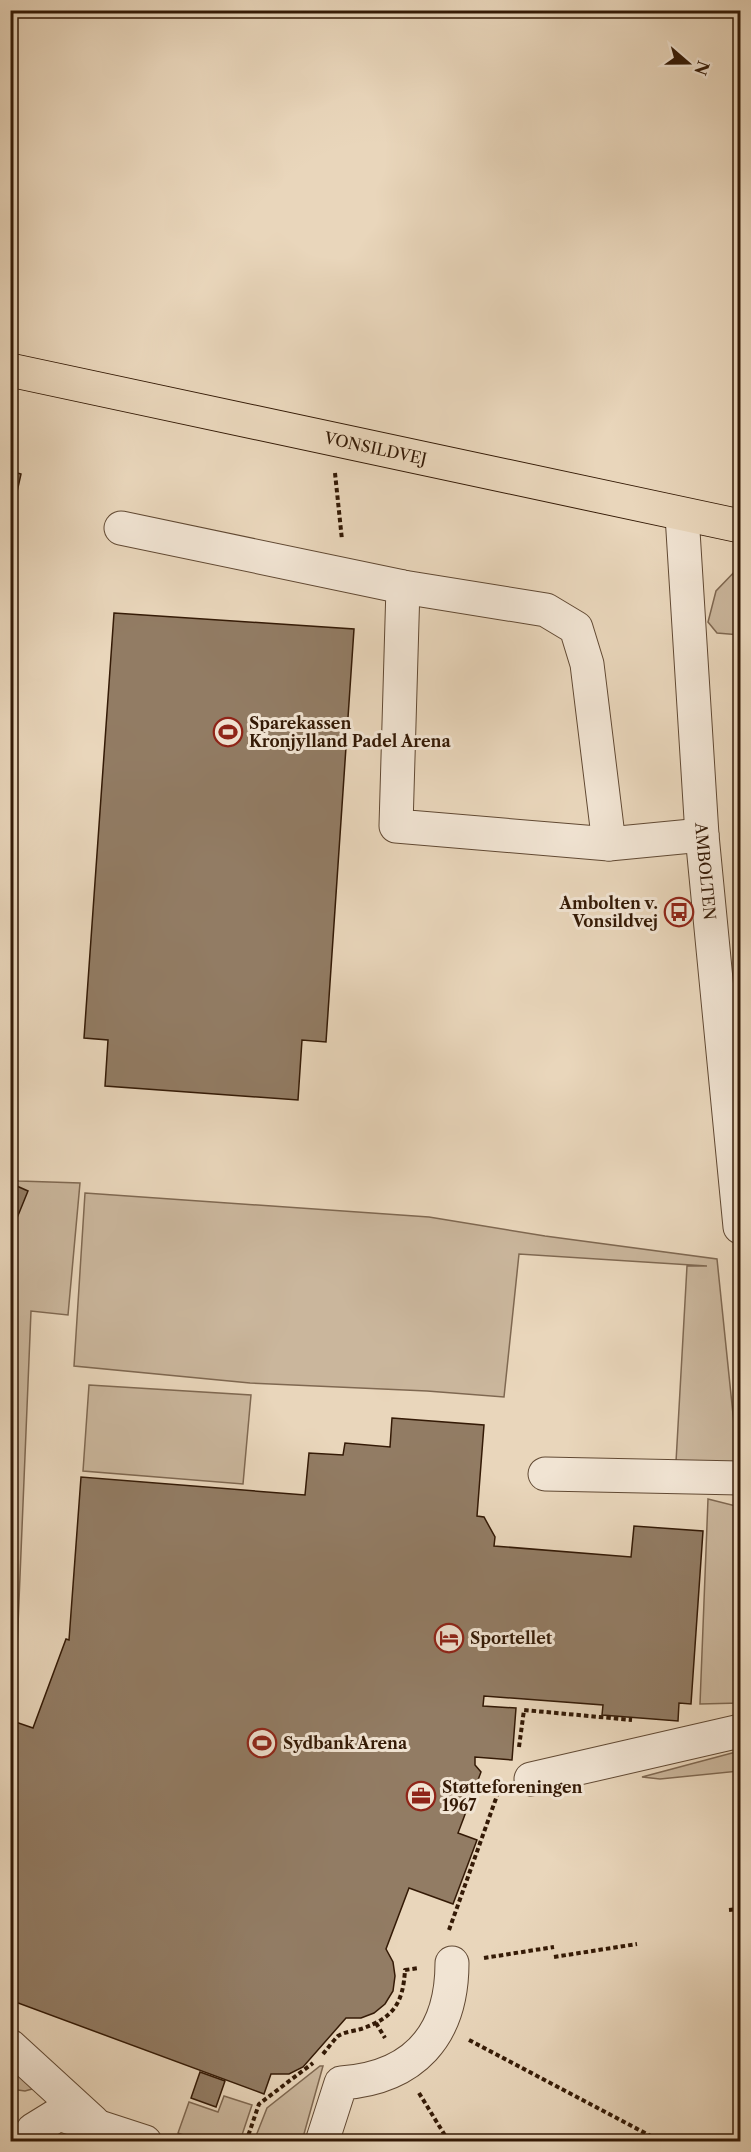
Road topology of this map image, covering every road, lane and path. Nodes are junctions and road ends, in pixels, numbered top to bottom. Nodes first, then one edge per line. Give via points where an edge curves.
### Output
1 (10, 370) edge
2 (331, 440) junction
3 (682, 515) junction
4 (741, 526) edge
5 (121, 528) dead end
6 (346, 575) junction
7 (403, 587) junction
8 (702, 835) junction
9 (609, 844) junction
10 (741, 1227) edge
11 (545, 1474) dead end
12 (741, 1478) edge
13 (641, 1721) dead end
14 (741, 1731) edge
15 (519, 1749) dead end
16 (531, 1779) dead end
17 (500, 1787) dead end
18 (741, 1909) edge
19 (729, 1910) dead end
20 (637, 1944) dead end
21 (554, 1947) dead end
22 (450, 1949) junction
23 (554, 1957) dead end
24 (440, 2025) junction
25 (10, 2046) edge
26 (97, 2125) junction
27 (27, 2142) edge
28 (145, 2142) edge
29 (246, 2142) edge
30 (322, 2142) edge
31 (662, 2142) edge

1 - 2 main road, VONSILDVEJ
2 - 3 main road, VONSILDVEJ
2 - 6 path
3 - 4 main road, VONSILDVEJ
3 - 8 street, AMBOLTEN
5 - 6 street
6 - 7 street
7 - 9 street via 546,610 576,628 587,664
7 - 9 street via 396,826
8 - 9 street
8 - 10 street, AMBOLTEN
11 - 12 street
13 - 15 path via 524,1710
14 - 16 street
17 - 22 path
18 - 19 path
20 - 23 path
21 - 22 path
22 - 24 street via 452,1984
22 - 29 path via 405,1970 398,2004 388,2016 340,2035 320,2058 259,2104
24 - 30 street via 403,2066 363,2081 341,2083
24 - 31 path
25 - 26 street
26 - 27 street via 59,2115 33,2130
26 - 28 street

